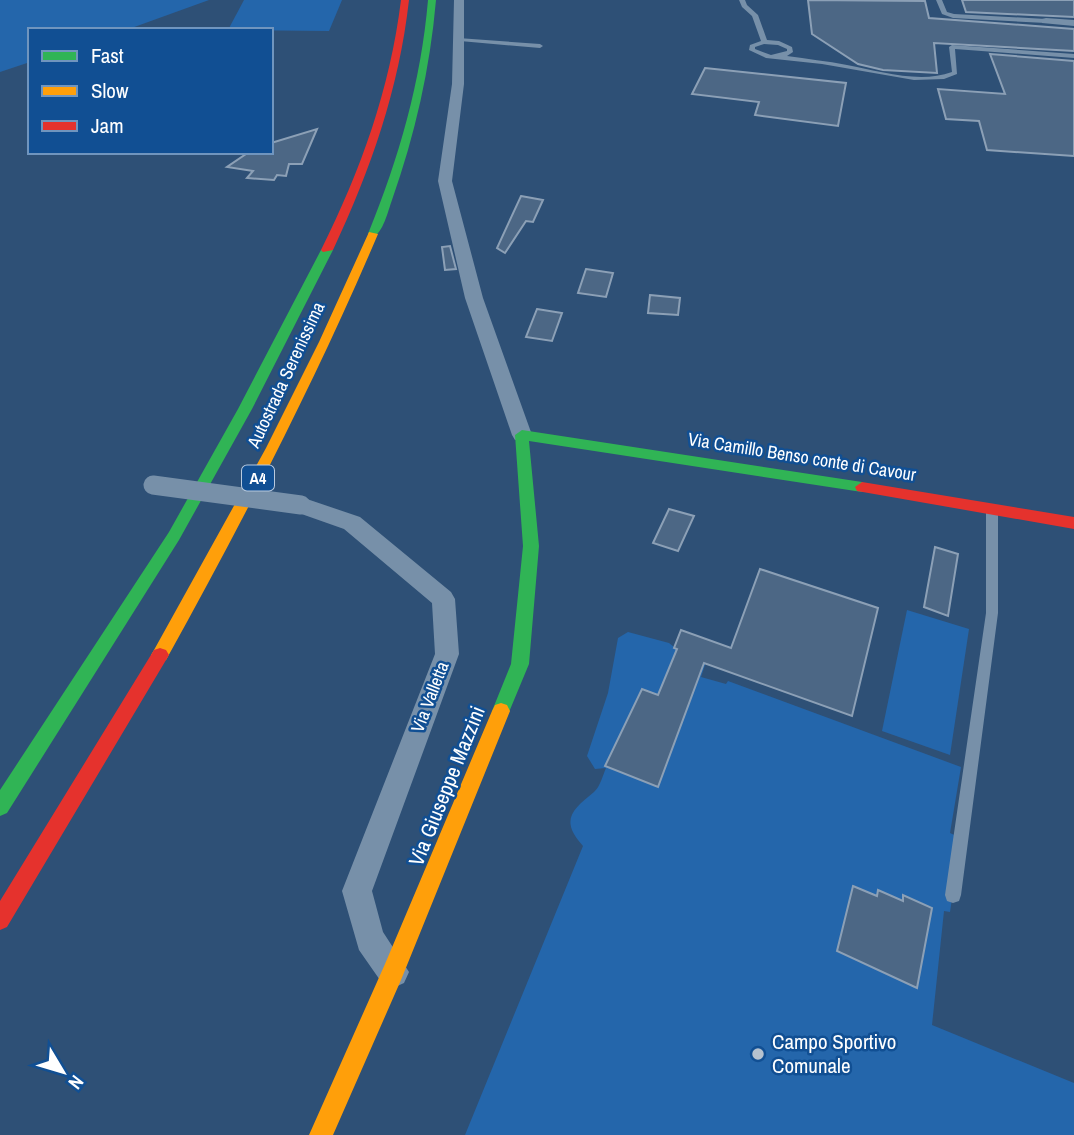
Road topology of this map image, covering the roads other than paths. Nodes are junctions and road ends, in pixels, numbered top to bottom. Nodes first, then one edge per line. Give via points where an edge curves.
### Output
1 (405, 0) edge
2 (432, 0) edge
3 (459, 0) edge
4 (742, 0) edge
5 (939, 0) edge
6 (1046, 21) joint
7 (1074, 23) edge
8 (460, 39) junction
9 (764, 41) junction
10 (540, 46) dead end
11 (790, 48) junction
12 (1074, 56) edge
13 (777, 57) junction
14 (822, 62) junction
15 (522, 435) junction
16 (153, 485) dead end
17 (992, 508) junction
18 (1074, 523) edge
19 (0, 807) edge
20 (953, 895) dead end
21 (0, 920) edge
22 (393, 972) junction
23 (321, 1135) edge

1 - 19 main road, Autostrada Serenissima / A4 via 397,61 377,129 320,263 255,390 154,567
2 - 21 main road, Autostrada Serenissima / A4 via 426,62 397,172 300,395 207,573
3 - 8 street
4 - 9 lane via 755,15
5 - 6 lane via 944,13 953,16
6 - 7 street
8 - 10 lane
8 - 15 street via 445,181 474,298
9 - 11 lane
9 - 13 lane via 752,50
11 - 13 lane via 788,54
11 - 14 lane
12 - 14 lane via 952,47 955,73 946,78 885,75
13 - 14 lane
15 - 17 main road, Via Camillo Benso conte di Cavour
15 - 22 main road, Via Giuseppe Mazzini via 531,546 520,664
16 - 22 street, Via Valletta, bridge via 301,505 352,523 443,599 447,654 357,891 370,939
17 - 18 main road, Via Camillo Benso conte di Cavour
17 - 20 lane via 992,613
22 - 23 main road, Via Giuseppe Mazzini

